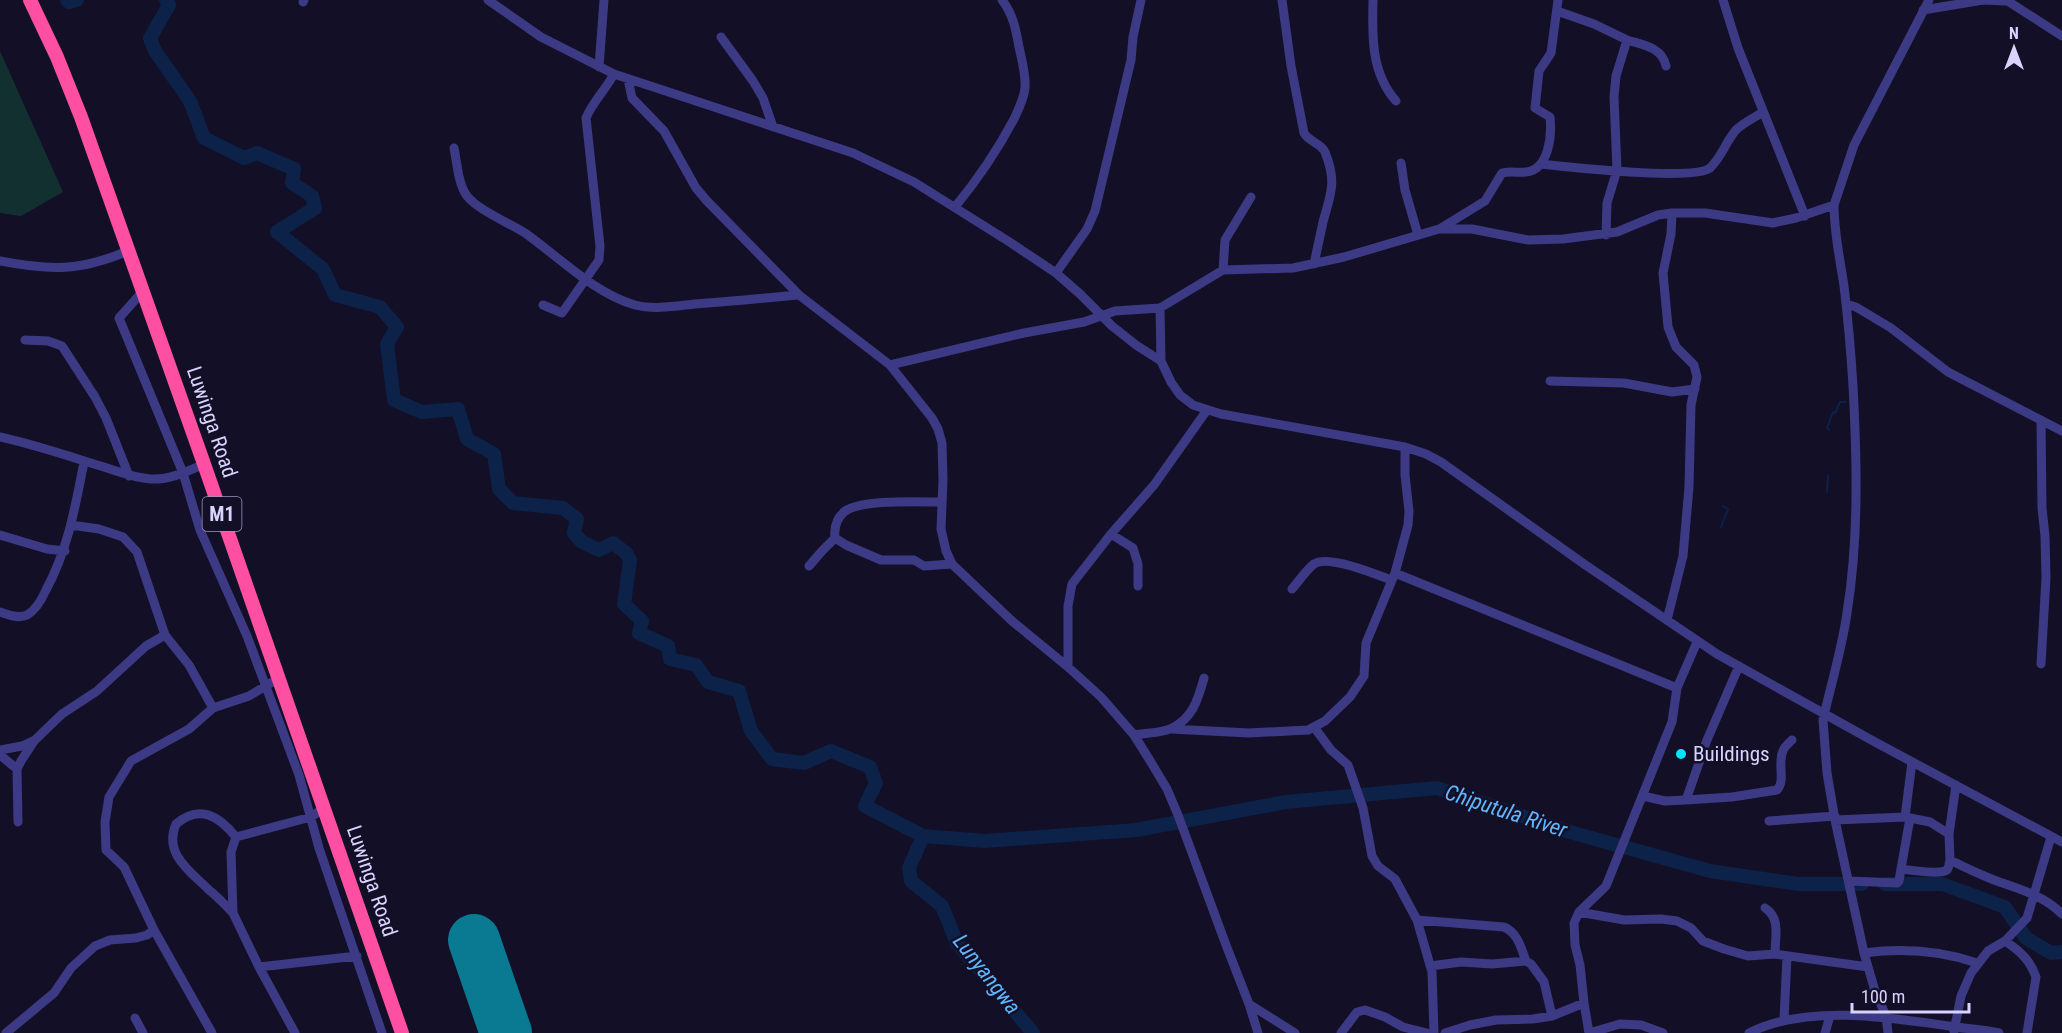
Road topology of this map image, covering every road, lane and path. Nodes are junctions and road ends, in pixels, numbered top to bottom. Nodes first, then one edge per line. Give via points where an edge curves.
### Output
1 (30, 0) edge
2 (489, 0) edge
3 (604, 0) edge
4 (1002, 0) edge
5 (1141, 0) edge
6 (1282, 0) edge
7 (1373, 0) edge
8 (1558, 0) edge
9 (1723, 0) edge
10 (1929, 0) edge
11 (2006, 1) edge
12 (1923, 10) junction
13 (1557, 11) junction
14 (2062, 36) edge
15 (720, 37) dead end
16 (1627, 40) junction
17 (1666, 66) dead end
18 (599, 67) junction
19 (614, 74) junction
20 (628, 79) junction
21 (1396, 101) dead end
22 (1763, 112) junction
23 (773, 127) junction
24 (454, 148) dead end
25 (1401, 164) dead end
26 (1541, 164) junction
27 (1617, 170) junction
28 (1251, 197) dead end
29 (1834, 205) junction
30 (955, 207) junction
31 (1672, 213) junction
32 (1804, 216) junction
33 (1439, 229) junction
34 (1418, 235) junction
35 (1606, 235) junction
36 (128, 251) junction
37 (0, 261) edge
38 (1314, 264) junction
39 (1223, 270) junction
40 (1056, 273) junction
41 (585, 279) junction
42 (143, 291) junction
43 (799, 295) junction
44 (1846, 304) junction
45 (543, 305) dead end
46 (1160, 308) junction
47 (1101, 317) junction
48 (25, 340) dead end
49 (1161, 361) junction
50 (890, 365) junction
51 (1550, 381) dead end
52 (1695, 389) junction
53 (1207, 410) junction
54 (2041, 420) junction
55 (2062, 431) edge
56 (0, 437) edge
57 (1405, 447) junction
58 (84, 462) junction
59 (204, 464) junction
60 (183, 473) junction
61 (129, 476) junction
62 (942, 502) junction
63 (71, 525) junction
64 (1111, 534) junction
65 (0, 535) edge
66 (835, 538) junction
67 (65, 551) junction
68 (952, 564) junction
69 (809, 566) dead end
70 (1394, 577) junction
71 (1138, 586) dead end
72 (1292, 589) dead end
73 (0, 612) edge
74 (1667, 620) junction
75 (165, 634) junction
76 (1698, 642) junction
77 (2041, 664) dead end
78 (1739, 666) junction
79 (1068, 667) junction
80 (279, 678) junction
81 (1204, 678) dead end
82 (264, 686) junction
83 (1677, 688) junction
84 (213, 708) junction
85 (1824, 713) junction
86 (1314, 727) junction
87 (1171, 729) junction
88 (1134, 735) junction
89 (35, 740) junction
90 (1792, 740) dead end
91 (0, 750) edge
92 (0, 755) edge
93 (1912, 762) junction
94 (17, 770) junction
95 (1956, 786) junction
96 (1643, 796) junction
97 (1686, 800) junction
98 (324, 808) junction
99 (311, 817) junction
100 (1835, 818) junction
101 (1908, 818) junction
102 (1769, 821) dead end
103 (18, 822) dead end
104 (1949, 834) junction
105 (236, 837) junction
106 (2051, 837) junction
107 (2062, 842) edge
108 (1950, 860) junction
109 (1901, 870) junction
110 (1850, 884) junction
111 (2034, 895) junction
112 (1765, 908) dead end
113 (1579, 912) junction
114 (233, 913) junction
115 (2062, 914) edge
116 (1417, 920) junction
117 (154, 930) junction
118 (2005, 941) junction
119 (1864, 953) junction
120 (1775, 954) junction
121 (357, 956) junction
122 (1787, 956) junction
123 (1526, 961) junction
124 (1977, 963) junction
125 (1430, 966) junction
126 (259, 968) junction
127 (1868, 968) junction
128 (1584, 1003) junction
129 (1250, 1004) junction
130 (1552, 1016) junction
131 (1830, 1016) junction
132 (1886, 1016) junction
133 (135, 1018) dead end
134 (1784, 1020) junction
135 (1954, 1030) edge
136 (6, 1033) edge
137 (143, 1033) edge
138 (212, 1033) edge
139 (295, 1033) edge
140 (382, 1033) edge
141 (402, 1033) edge
142 (1258, 1033) edge
143 (1294, 1033) edge
144 (1341, 1033) edge
145 (1427, 1033) edge
146 (1434, 1033) edge
147 (1445, 1033) edge
148 (1589, 1033) edge
149 (1663, 1033) edge
150 (1749, 1033) edge
151 (1825, 1033) edge
152 (1888, 1033) edge
153 (1999, 1033) edge
154 (2027, 1033) edge

1 - 36 highway, Luwinga Road / M1 via 81,117
2 - 18 street via 541,37
3 - 18 street
4 - 30 street via 1014,26 1025,91 994,156
5 - 40 street via 1131,60 1095,211
6 - 38 street via 1304,134 1324,151 1332,178 1332,195
7 - 21 street via 1376,65 1383,84
8 - 13 street
9 - 22 street
10 - 12 street
11 - 12 street via 1983,0
11 - 14 street
12 - 29 street via 1854,145
13 - 16 street
13 - 26 street via 1551,53 1539,72 1535,103 1535,108 1551,121 1550,140
15 - 23 street via 753,81
16 - 17 street via 1656,50
16 - 27 street via 1615,86
18 - 19 street
19 - 20 street
19 - 41 street via 586,118 601,253
20 - 23 street
20 - 43 street via 633,98 664,131 696,188
22 - 27 street via 1738,128 1724,151 1703,172
22 - 32 street
23 - 30 street via 879,164
24 - 41 street via 463,189 475,203 524,232
25 - 34 street
26 - 27 street
26 - 33 street via 1527,172 1502,172 1485,201
27 - 35 street via 1607,203
28 - 39 street via 1225,240
29 - 32 street
29 - 44 street
30 - 40 street
31 - 32 street via 1705,213 1773,223
31 - 35 street
31 - 52 street via 1663,273 1665,312 1672,339 1694,364
33 - 34 street
33 - 35 street via 1472,230 1528,240
34 - 38 street
36 - 37 street via 79,267
36 - 42 highway, Luwinga Road / M1
38 - 39 street
39 - 46 street
40 - 47 street
41 - 43 street via 636,305 719,303
41 - 45 street via 562,313
42 - 59 highway, Luwinga Road / M1
42 - 60 street via 119,318
43 - 50 street
44 - 54 street via 1891,328 1948,372
44 - 85 street via 1856,455 1854,555 1848,612
46 - 47 street via 1115,311
46 - 49 street
47 - 49 street
47 - 50 street
48 - 61 street via 62,346 106,418
49 - 53 street via 1180,395
50 - 62 street via 938,429
51 - 52 street via 1624,383 1672,392
52 - 74 street via 1683,556
53 - 57 street
53 - 64 street via 1154,485
54 - 55 street
54 - 77 street via 2046,578
56 - 58 street
57 - 70 street via 1408,525
57 - 74 street via 1441,462
58 - 61 street
58 - 63 street
59 - 60 street
59 - 80 highway, Luwinga Road / M1
60 - 61 street via 153,479
60 - 82 street via 200,530 243,626
62 - 66 street via 852,508 839,518
62 - 68 street via 941,529
63 - 67 street
63 - 75 street via 123,537 137,552
64 - 71 street via 1133,548
64 - 79 street via 1072,584
65 - 67 street
66 - 68 street via 881,560 914,560 924,566
66 - 69 street
67 - 73 street via 32,611 17,617
68 - 79 street
70 - 72 street via 1324,561 1315,564
70 - 83 street
70 - 86 street via 1366,643 1364,676 1350,697
74 - 76 street
75 - 84 street via 189,665
75 - 89 street via 131,658 97,691 62,714
76 - 78 street
76 - 83 street
78 - 85 street
78 - 97 street
79 - 88 street
80 - 82 street
80 - 98 highway, Luwinga Road / M1
81 - 87 street via 1193,711
82 - 84 street via 249,696
82 - 99 street
83 - 96 street via 1672,722
84 - 117 street via 189,729 131,761 109,797 106,850 124,867
85 - 93 street
85 - 100 street
86 - 87 street via 1249,733
86 - 116 street via 1348,765 1363,808 1372,856 1395,879
87 - 88 street
88 - 129 street via 1167,789
89 - 91 street
89 - 94 street
90 - 97 street via 1783,750 1780,788
92 - 94 street
93 - 95 street
93 - 101 street
94 - 103 street
95 - 104 street
95 - 106 street
96 - 97 street
96 - 113 street via 1605,886
98 - 99 street
98 - 141 highway, Luwinga Road / M1
99 - 105 street
99 - 121 street
100 - 101 street
100 - 102 street
100 - 110 street
101 - 104 street via 1930,822
101 - 109 street
104 - 108 street
105 - 114 street via 231,852
105 - 114 street via 216,817 195,814 176,824 172,840 186,870
106 - 107 street
106 - 111 street
108 - 109 street via 1947,870
108 - 111 street
109 - 110 street via 1897,883
110 - 119 street
111 - 115 street
111 - 118 street via 2027,918
112 - 120 street via 1776,920
113 - 120 street via 1624,920 1677,921 1703,941 1724,950 1748,956
113 - 128 street via 1574,923 1575,945
114 - 126 street
116 - 123 street via 1504,927 1518,939
116 - 125 street
117 - 136 street via 136,938 110,940 95,946 71,968 54,993
117 - 138 street
118 - 124 street
118 - 154 street via 2020,951 2036,977
119 - 124 street via 1891,949 1940,952
119 - 127 street
120 - 122 street
121 - 126 street
121 - 140 street
122 - 127 street
122 - 134 street
123 - 125 street
123 - 130 street via 1544,982
124 - 135 street via 1965,983
125 - 146 street
126 - 139 street
127 - 132 street
128 - 130 street
128 - 148 street
129 - 142 street
129 - 143 street
130 - 147 street via 1496,1020
131 - 132 street
131 - 134 street
131 - 151 street
132 - 135 street
132 - 152 street
133 - 137 street
134 - 150 street
135 - 153 street
144 - 145 street via 1357,1012 1365,1010 1403,1028
148 - 149 street via 1620,1024 1641,1025

